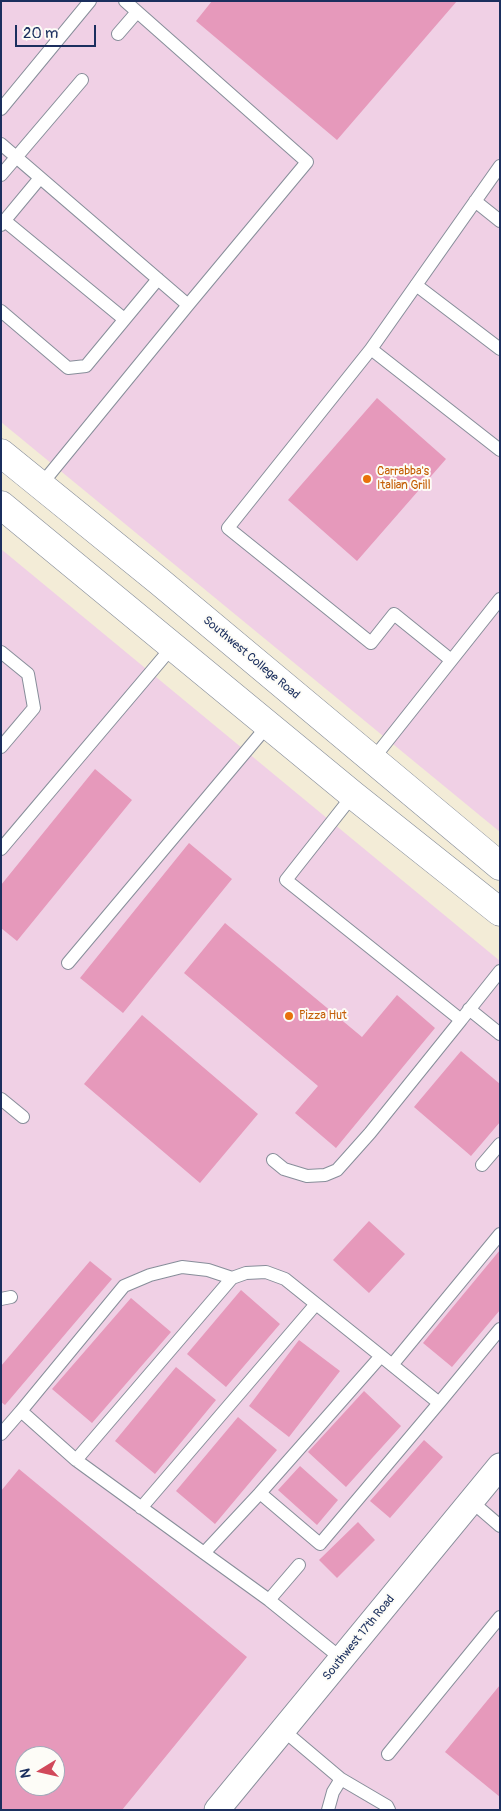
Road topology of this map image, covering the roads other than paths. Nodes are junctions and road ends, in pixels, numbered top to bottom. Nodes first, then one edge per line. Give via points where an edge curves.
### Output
1 (90, 1) edge
2 (125, 1) edge
3 (137, 12) junction
4 (118, 34) dead end
5 (82, 80) dead end
6 (1, 109) edge
7 (1, 144) edge
8 (16, 157) junction
9 (500, 166) edge
10 (1, 175) edge
11 (40, 178) junction
12 (475, 201) junction
13 (500, 220) edge
14 (3, 223) edge
15 (158, 279) junction
16 (416, 285) junction
17 (188, 305) junction
18 (1, 311) edge
19 (124, 319) junction
20 (371, 349) junction
21 (500, 349) edge
22 (500, 450) edge
23 (1, 453) edge
24 (40, 486) junction
25 (1, 505) edge
26 (500, 599) edge
27 (173, 646) junction
28 (1, 652) edge
29 (451, 660) junction
30 (269, 724) junction
31 (1, 747) edge
32 (372, 759) junction
33 (353, 795) junction
34 (1, 849) edge
35 (500, 866) edge
36 (500, 912) edge
37 (68, 963) dead end
38 (500, 971) edge
39 (469, 1009) junction
40 (460, 1020) junction
41 (500, 1034) edge
42 (1, 1099) edge
43 (22, 1117) dead end
44 (500, 1144) edge
45 (273, 1160) dead end
46 (482, 1165) dead end
47 (500, 1234) edge
48 (232, 1278) junction
49 (316, 1304) junction
50 (500, 1329) edge
51 (381, 1356) junction
52 (392, 1365) junction
53 (439, 1403) junction
54 (21, 1411) junction
55 (1, 1434) edge
56 (76, 1460) junction
57 (500, 1466) edge
58 (260, 1493) junction
59 (471, 1502) junction
60 (141, 1508) junction
61 (500, 1526) edge
62 (204, 1553) junction
63 (298, 1565) dead end
64 (269, 1600) junction
65 (500, 1617) edge
66 (342, 1658) junction
67 (283, 1730) junction
68 (388, 1754) dead end
69 (341, 1779) junction
70 (217, 1810) edge
71 (328, 1810) edge
72 (389, 1810) edge

1 - 6 lane
2 - 3 lane
3 - 4 lane
3 - 17 lane via 308,162
5 - 8 lane
7 - 8 lane
8 - 10 lane
8 - 11 lane
9 - 12 lane
11 - 14 lane
11 - 15 lane
12 - 13 lane
12 - 16 lane
14 - 19 lane
15 - 17 lane
15 - 19 lane
16 - 20 lane
16 - 21 lane
17 - 24 lane
18 - 19 lane via 68,368 86,366
20 - 22 lane
20 - 29 lane via 228,528 371,642 394,614
23 - 24 main road, Southwest College Road
24 - 32 main road, Southwest College Road
25 - 27 main road
26 - 29 lane
27 - 30 main road
27 - 34 lane
28 - 31 lane via 28,674 34,708
29 - 32 lane
30 - 33 main road
30 - 37 lane
32 - 35 main road, Southwest College Road
33 - 36 main road
33 - 40 lane via 286,880
38 - 39 lane
39 - 40 lane
39 - 41 lane
40 - 45 lane via 337,1170 325,1175 307,1176 284,1169
42 - 43 lane
44 - 46 lane
47 - 52 lane
48 - 49 lane via 246,1272 266,1272 285,1279
48 - 54 lane via 208,1270 182,1267 124,1286
48 - 56 lane
49 - 51 lane
49 - 60 lane
50 - 53 lane
51 - 52 lane
51 - 58 lane
52 - 53 lane
53 - 58 lane via 320,1544
54 - 55 lane
54 - 56 lane
56 - 60 lane
57 - 59 street, Southwest 17th Road
58 - 62 lane
59 - 61 lane
59 - 66 street, Southwest 17th Road
60 - 62 lane
62 - 64 lane
63 - 64 lane
64 - 66 lane
65 - 68 lane
66 - 67 street, Southwest 17th Road
67 - 69 lane
67 - 70 street, Southwest 17th Road
69 - 71 lane
69 - 72 lane

